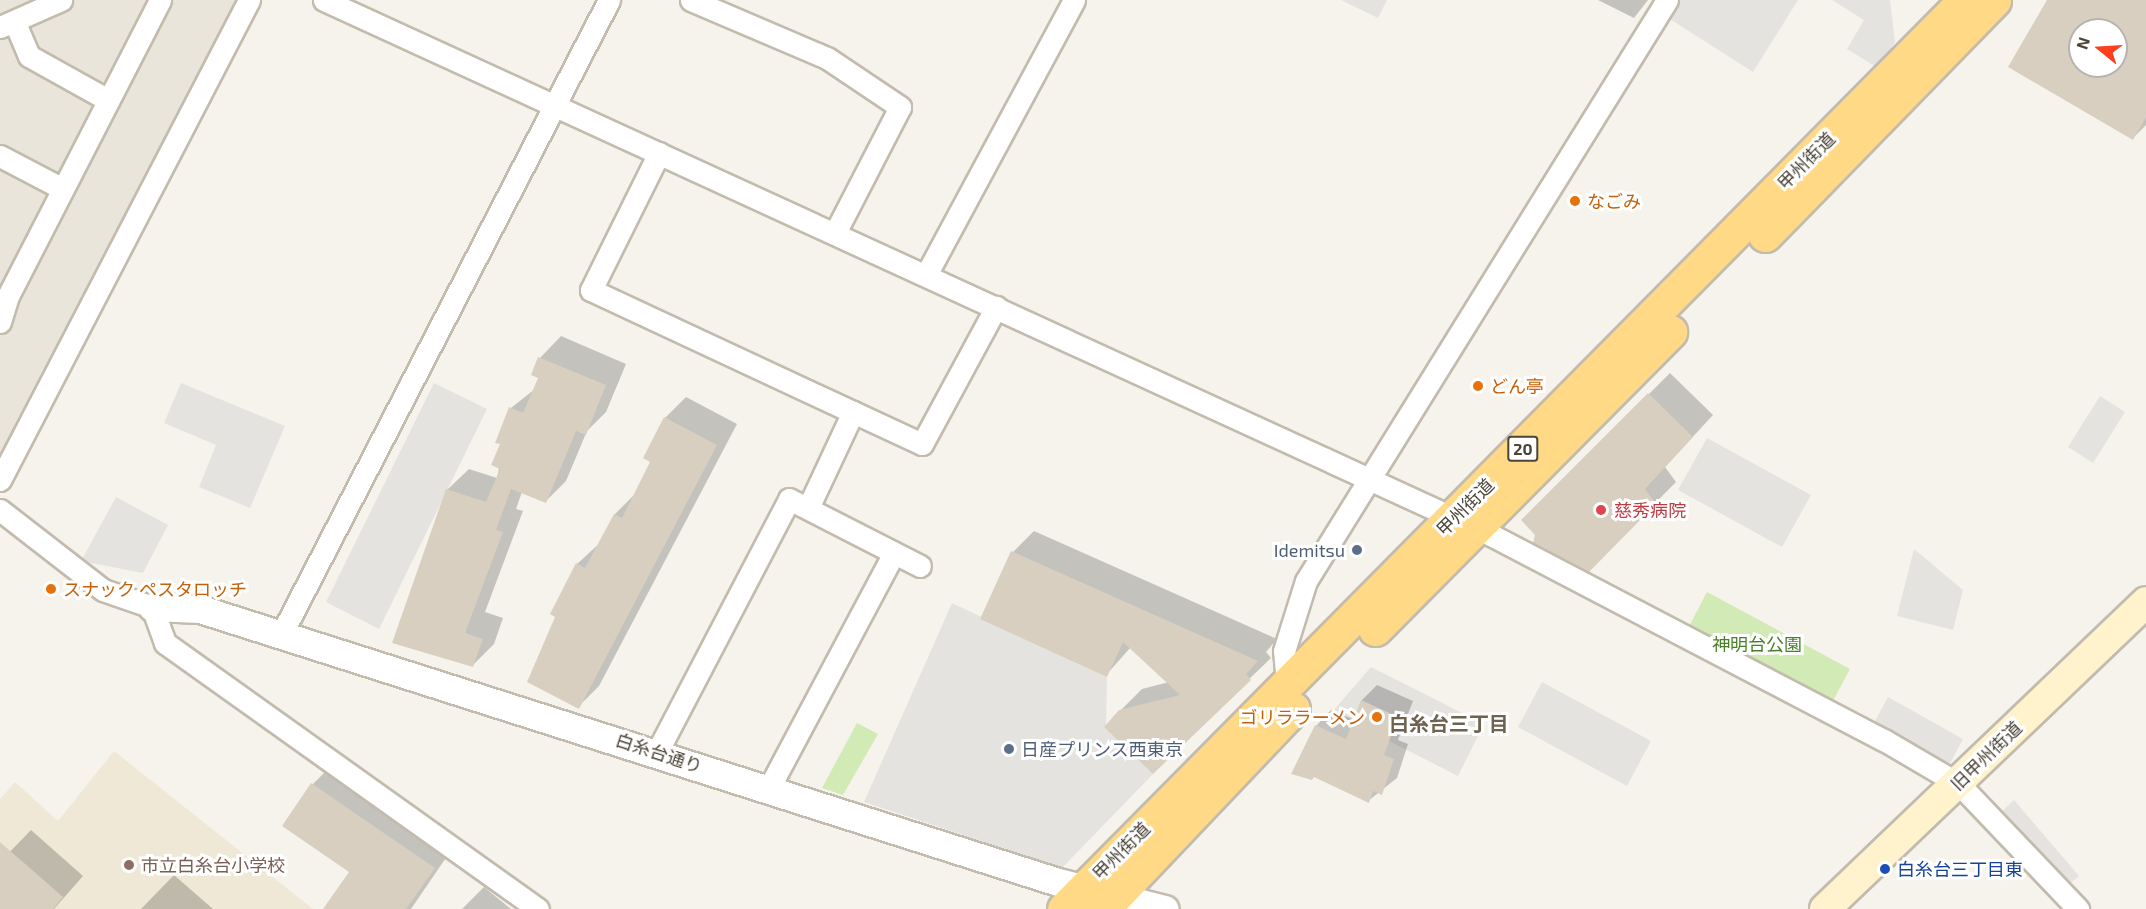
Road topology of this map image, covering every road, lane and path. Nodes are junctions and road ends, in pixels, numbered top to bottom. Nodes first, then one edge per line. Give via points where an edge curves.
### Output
1 (61, 0) edge
2 (160, 0) edge
3 (249, 0) edge
4 (324, 0) edge
5 (609, 0) edge
6 (691, 0) edge
7 (1074, 0) edge
8 (1667, 0) edge
9 (1969, 5) edge
10 (7, 25) edge
11 (108, 100) junction
12 (557, 106) junction
13 (659, 153) junction
14 (0, 156) edge
15 (61, 188) junction
16 (835, 233) junction
17 (926, 275) junction
18 (4, 293) edge
19 (996, 307) junction
20 (0, 322) edge
21 (853, 412) junction
22 (1370, 478) junction
23 (0, 480) edge
24 (807, 508) junction
25 (0, 510) edge
26 (1466, 523) junction
27 (894, 553) junction
28 (920, 566) dead end
29 (2146, 602) edge
30 (152, 607) junction
31 (281, 634) junction
32 (1287, 684) junction
33 (657, 752) junction
34 (1959, 784) junction
35 (769, 788) junction
36 (1116, 903) edge
37 (538, 909) edge
38 (1825, 909) edge
39 (2078, 909) edge

1 - 10 street
2 - 11 street
3 - 23 street
4 - 12 street
5 - 12 street
6 - 16 street via 827,58 900,107
7 - 17 street
8 - 22 street
9 - 26 highway, 甲州街道 / 20
10 - 11 street via 29,56
11 - 15 street
12 - 13 street
12 - 31 street
13 - 16 street
13 - 21 street via 591,290
14 - 15 street
15 - 18 street
16 - 17 street
17 - 19 street
18 - 20 street
19 - 21 street via 922,444
19 - 22 street
21 - 24 street
22 - 26 street
22 - 32 street via 1306,581 1284,651
24 - 27 street
24 - 33 street via 789,499
25 - 30 street via 103,590
26 - 32 highway, 甲州街道 / 20
26 - 34 street via 1884,740
26 - 36 highway, 甲州街道 / 20
27 - 28 street
27 - 35 street
29 - 34 main road, 旧甲州街道
30 - 31 street, 白糸台通り via 200,609
30 - 37 street via 165,643
31 - 33 street, 白糸台通り
32 - 36 highway, 甲州街道 / 20
33 - 35 street, 白糸台通り
34 - 38 main road, 旧甲州街道
34 - 39 street
35 - 36 street, 白糸台通り

